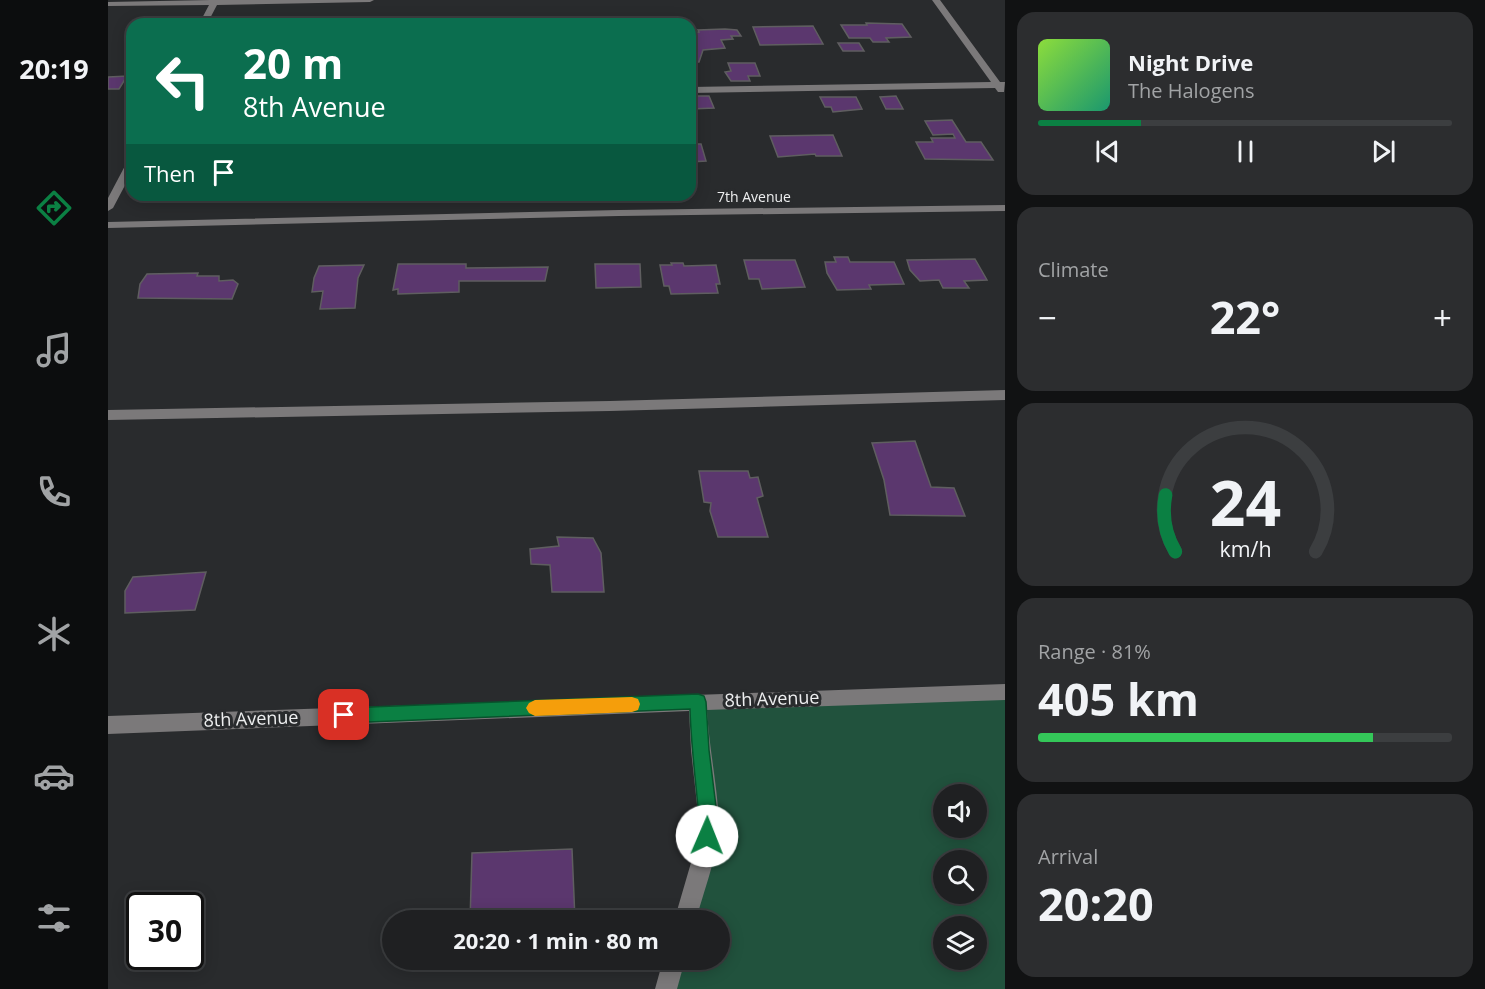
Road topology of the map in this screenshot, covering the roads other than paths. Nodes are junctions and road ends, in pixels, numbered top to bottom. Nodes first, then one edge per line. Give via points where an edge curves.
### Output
1 (370, 0) edge
2 (936, 0) edge
3 (214, 1) edge
4 (108, 4) edge
5 (206, 18) edge
6 (1001, 85) edge
7 (696, 90) edge
8 (1005, 95) edge
9 (126, 174) edge
10 (108, 208) edge
11 (1005, 208) edge
12 (108, 225) edge
13 (1005, 395) edge
14 (108, 415) edge
15 (1005, 692) edge
16 (698, 702) junction
17 (108, 724) edge
18 (688, 910) edge
19 (671, 970) edge
20 (666, 989) edge

1 - 3 street
2 - 6 street
3 - 4 street
3 - 5 street
6 - 7 street
6 - 8 street
9 - 10 street
11 - 12 street, 7th Avenue
13 - 14 street
15 - 16 street, 8th Avenue
16 - 17 street, 8th Avenue
16 - 18 street via 709,823
19 - 20 street

